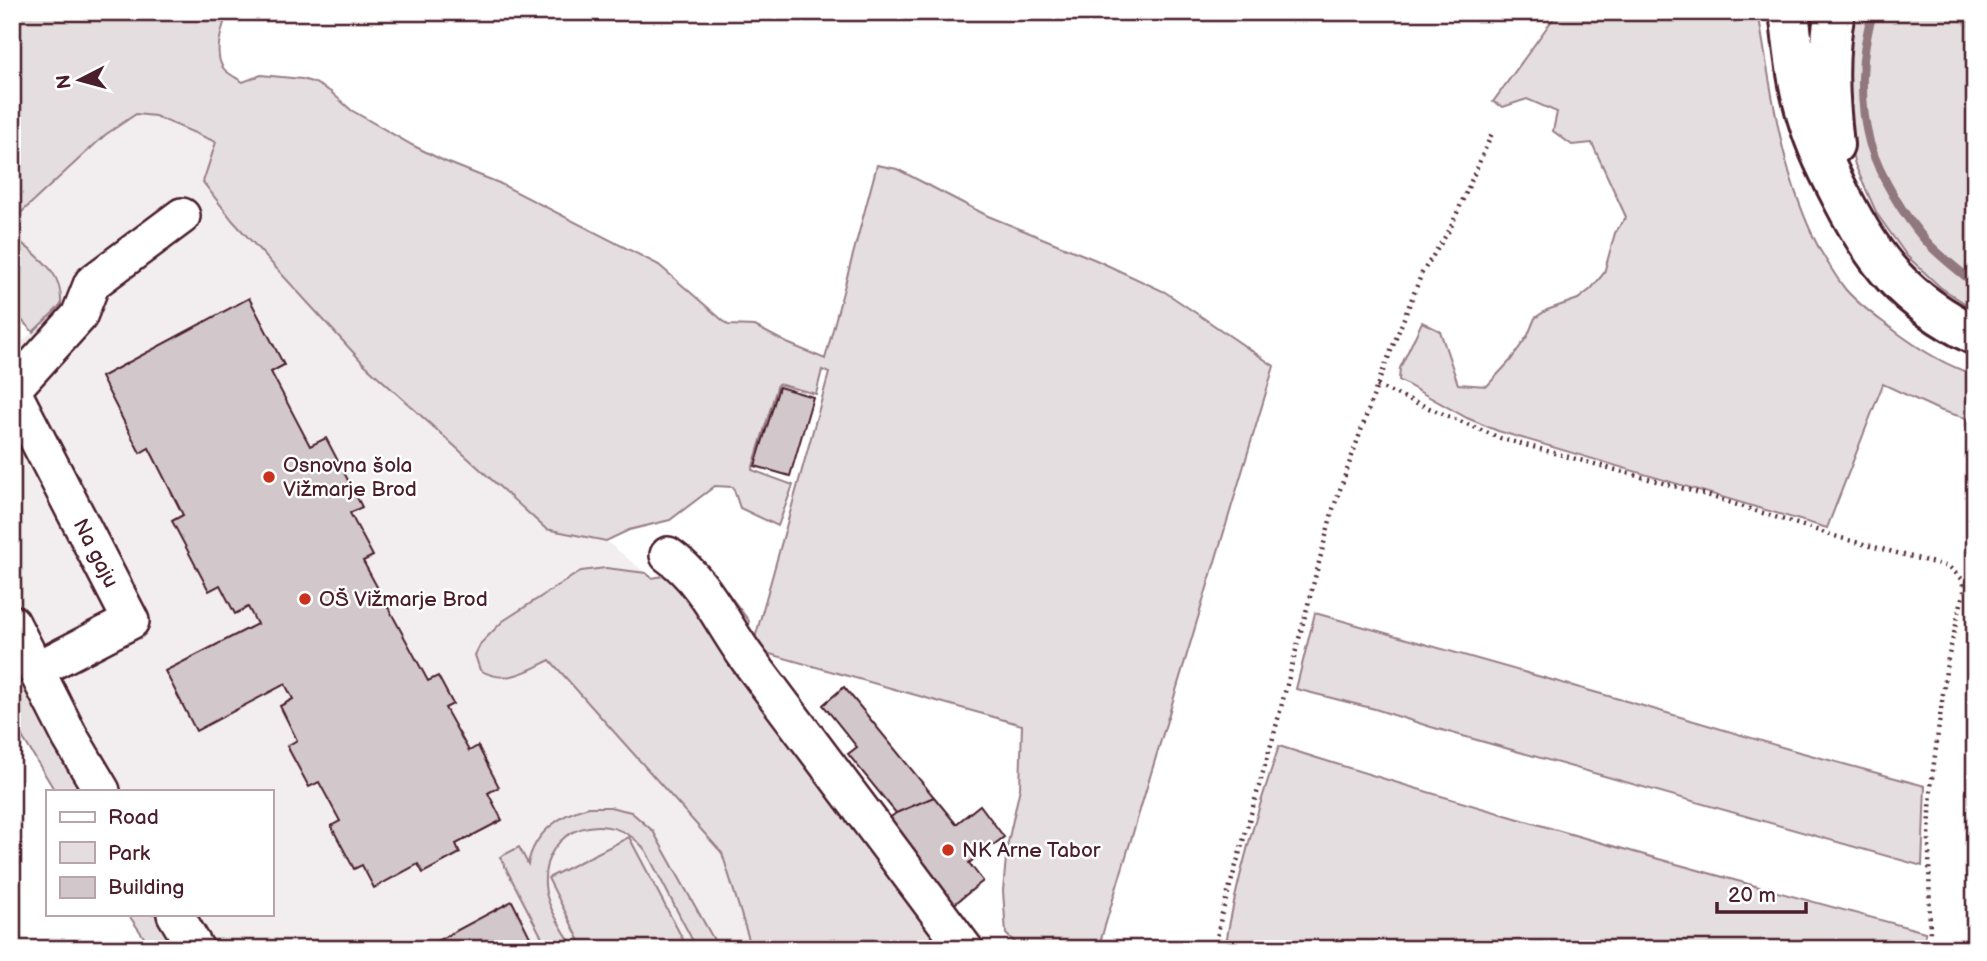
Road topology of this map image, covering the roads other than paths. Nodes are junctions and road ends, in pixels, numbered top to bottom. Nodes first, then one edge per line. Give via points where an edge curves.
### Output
1 (1790, 12) edge
2 (1835, 12) edge
3 (1844, 202) junction
4 (182, 216) dead end
5 (1975, 335) edge
6 (12, 390) edge
7 (668, 555) dead end
8 (12, 623) edge
9 (36, 670) junction
10 (101, 790) edge
11 (176, 916) edge
12 (196, 949) edge
13 (965, 949) edge

1 - 3 highway via 1802,101 1818,153
2 - 3 highway via 1829,96
3 - 5 highway via 1861,235 1899,283 1945,320
4 - 6 street via 92,283 79,316
6 - 9 street, Na gaju via 131,621
7 - 13 street via 706,593 745,655
8 - 9 street
9 - 10 street
11 - 12 street

